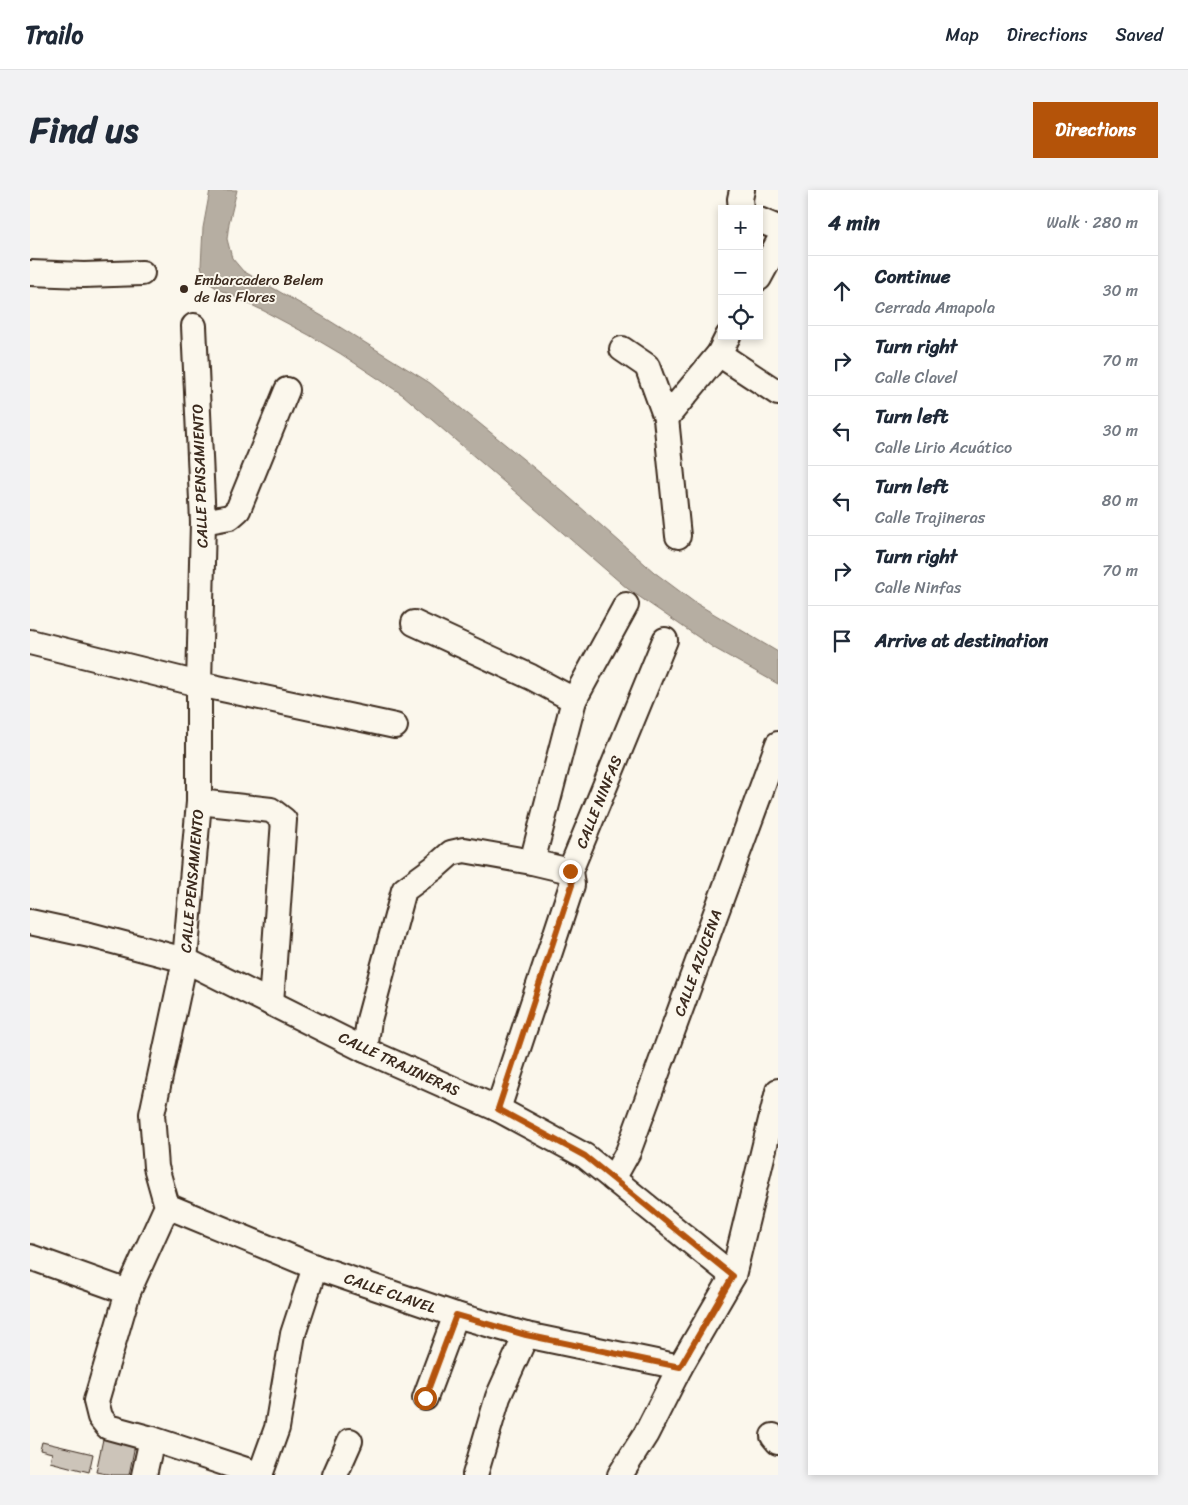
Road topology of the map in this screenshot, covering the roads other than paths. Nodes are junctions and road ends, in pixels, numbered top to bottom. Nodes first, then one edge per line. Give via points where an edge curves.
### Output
1 (742, 190) edge
2 (741, 205) edge
3 (763, 222) edge
4 (778, 228) edge
5 (778, 243) edge
6 (763, 271) edge
7 (30, 273) edge
8 (142, 273) dead end
9 (194, 326) dead end
10 (724, 345) edge
11 (622, 349) dead end
12 (286, 390) dead end
13 (778, 393) edge
14 (666, 418) junction
15 (203, 522) junction
16 (678, 536) dead end
17 (626, 605) dead end
18 (414, 623) dead end
19 (665, 640) dead end
20 (30, 642) edge
21 (199, 684) junction
22 (574, 700) junction
23 (395, 726) dead end
24 (778, 744) edge
25 (199, 802) junction
26 (532, 862) junction
27 (570, 871) junction
28 (30, 922) edge
29 (185, 960) junction
30 (271, 1003) junction
31 (365, 1050) junction
32 (778, 1091) edge
33 (498, 1109) junction
34 (613, 1180) junction
35 (167, 1206) junction
36 (30, 1258) edge
37 (315, 1268) junction
38 (733, 1276) junction
39 (128, 1292) junction
40 (456, 1315) junction
41 (526, 1335) junction
42 (680, 1367) junction
43 (425, 1398) dead end
44 (152, 1439) junction
45 (350, 1442) dead end
46 (144, 1475) edge
47 (260, 1475) edge
48 (335, 1475) edge
49 (475, 1475) edge
50 (620, 1475) edge

1 - 2 street
3 - 4 street
5 - 6 street
7 - 8 street
9 - 15 street, CALLE PENSAMIENTO
10 - 13 street
10 - 14 street
11 - 14 street via 647,366
12 - 15 street via 238,510 230,517
14 - 16 street
15 - 21 street, CALLE PENSAMIENTO
17 - 22 street
18 - 22 street
19 - 27 street, CALLE NINFAS
20 - 21 street
21 - 23 street
21 - 25 street, CALLE PENSAMIENTO
22 - 26 street
24 - 34 street, CALLE AZUCENA via 628,1152
25 - 29 street, CALLE PENSAMIENTO
25 - 30 street via 271,810 284,820
26 - 27 street
26 - 31 street via 464,850 451,852 404,890 369,1020
27 - 33 street, CALLE NINFAS via 572,885
28 - 29 street, CALLE TRAJINERAS
29 - 30 street, CALLE TRAJINERAS
29 - 35 street, CALLE PENSAMIENTO via 152,1114 156,1167
30 - 31 street, CALLE TRAJINERAS
31 - 33 street, CALLE TRAJINERAS
32 - 38 street
33 - 34 street, CALLE TRAJINERAS via 585,1156
34 - 38 street, CALLE TRAJINERAS
35 - 37 street, CALLE CLAVEL
35 - 39 street
36 - 39 street
37 - 40 street, CALLE CLAVEL
37 - 47 street via 293,1334 276,1428
38 - 42 street
39 - 44 street via 96,1401 100,1417 108,1427
40 - 41 street, CALLE CLAVEL
40 - 43 street
41 - 42 street, CALLE CLAVEL
41 - 49 street via 498,1396
42 - 50 street via 646,1434
44 - 46 street
44 - 47 street
45 - 48 street

